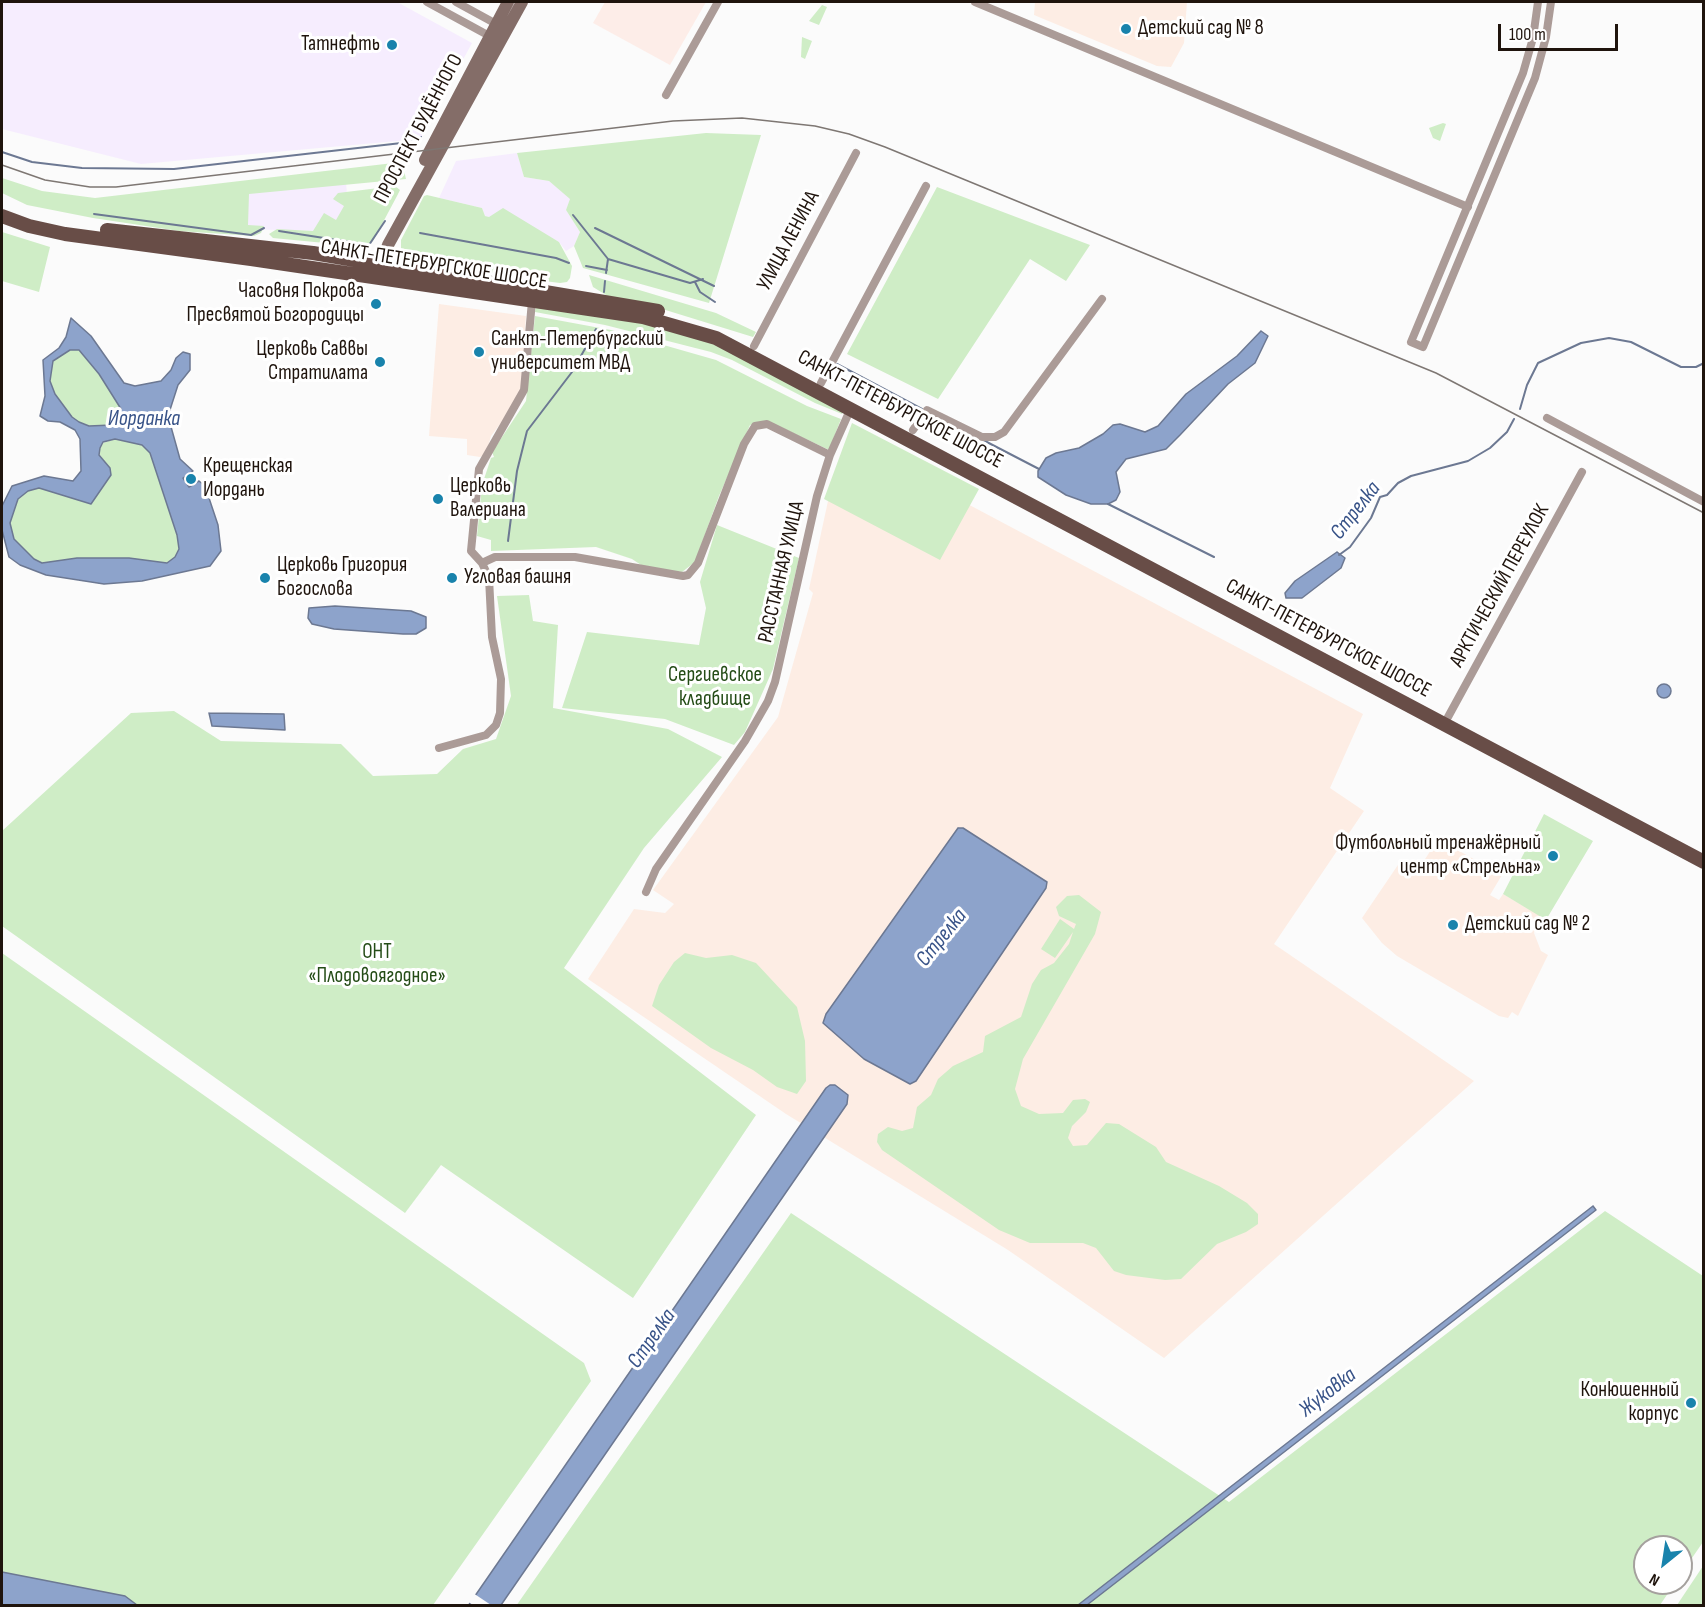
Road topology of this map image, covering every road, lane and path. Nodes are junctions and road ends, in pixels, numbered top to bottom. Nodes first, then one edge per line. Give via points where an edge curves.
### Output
1 (427, 2) edge
2 (456, 2) edge
3 (508, 2) edge
4 (522, 2) edge
5 (718, 2) edge
6 (975, 2) edge
7 (1538, 2) edge
8 (1551, 2) edge
9 (501, 27) junction
10 (495, 39) junction
11 (666, 95) dead end
12 (856, 153) dead end
13 (926, 186) dead end
14 (2, 207) edge
15 (1468, 207) junction
16 (2, 216) edge
17 (377, 268) junction
18 (1102, 299) dead end
19 (532, 301) junction
20 (754, 346) junction
21 (821, 382) junction
22 (851, 408) junction
23 (1547, 418) dead end
24 (913, 430) junction
25 (830, 455) junction
26 (1582, 472) dead end
27 (1704, 502) edge
28 (482, 563) junction
29 (1448, 717) junction
30 (440, 748) dead end
31 (1704, 851) edge
32 (1704, 862) edge
33 (646, 892) dead end

1 - 10 street
2 - 9 street
3 - 9 main road, ПРОСПЕКТ БУДЁННОГО
4 - 9 main road, ПРОСПЕКТ БУДЁННОГО
5 - 11 street
6 - 15 street
7 - 15 street via 1523,73
8 - 15 street via 1535,78 1423,347 1411,342
9 - 10 main road, ПРОСПЕКТ БУДЁННОГО
10 - 17 main road, ПРОСПЕКТ БУДЁННОГО
12 - 20 street, УЛИЦА ЛЕНИНА
13 - 21 street
14 - 17 main road, САНКТ-ПЕТЕРБУРГСКОЕ ШОССЕ via 47,222 276,248
16 - 17 main road, САНКТ-ПЕТЕРБУРГСКОЕ ШОССЕ via 65,234
17 - 19 main road, САНКТ-ПЕТЕРБУРГСКОЕ ШОССЕ
17 - 20 main road, САНКТ-ПЕТЕРБУРГСКОЕ ШОССЕ via 635,306 699,323
18 - 24 street via 1004,432 995,437 982,436 927,410
19 - 22 main road, САНКТ-ПЕТЕРБУРГСКОЕ ШОССЕ via 643,317 692,330 740,349
19 - 28 street via 524,390 479,469 471,550
20 - 21 main road, САНКТ-ПЕТЕРБУРГСКОЕ ШОССЕ
21 - 24 main road, САНКТ-ПЕТЕРБУРГСКОЕ ШОССЕ
22 - 25 street, РАССТАННАЯ УЛИЦА
22 - 32 main road, САНКТ-ПЕТЕРБУРГСКОЕ ШОССЕ
23 - 27 street
24 - 29 main road, САНКТ-ПЕТЕРБУРГСКОЕ ШОССЕ
25 - 28 street via 767,424 755,426 744,444 698,562 683,576 575,557 495,557
25 - 33 street, РАССТАННАЯ УЛИЦА via 768,701 745,741 656,869
26 - 29 street, АРКТИЧЕСКИЙ ПЕРЕУЛОК
28 - 30 street via 489,578 492,637 501,679 500,713 496,725 486,735
29 - 31 main road, САНКТ-ПЕТЕРБУРГСКОЕ ШОССЕ

